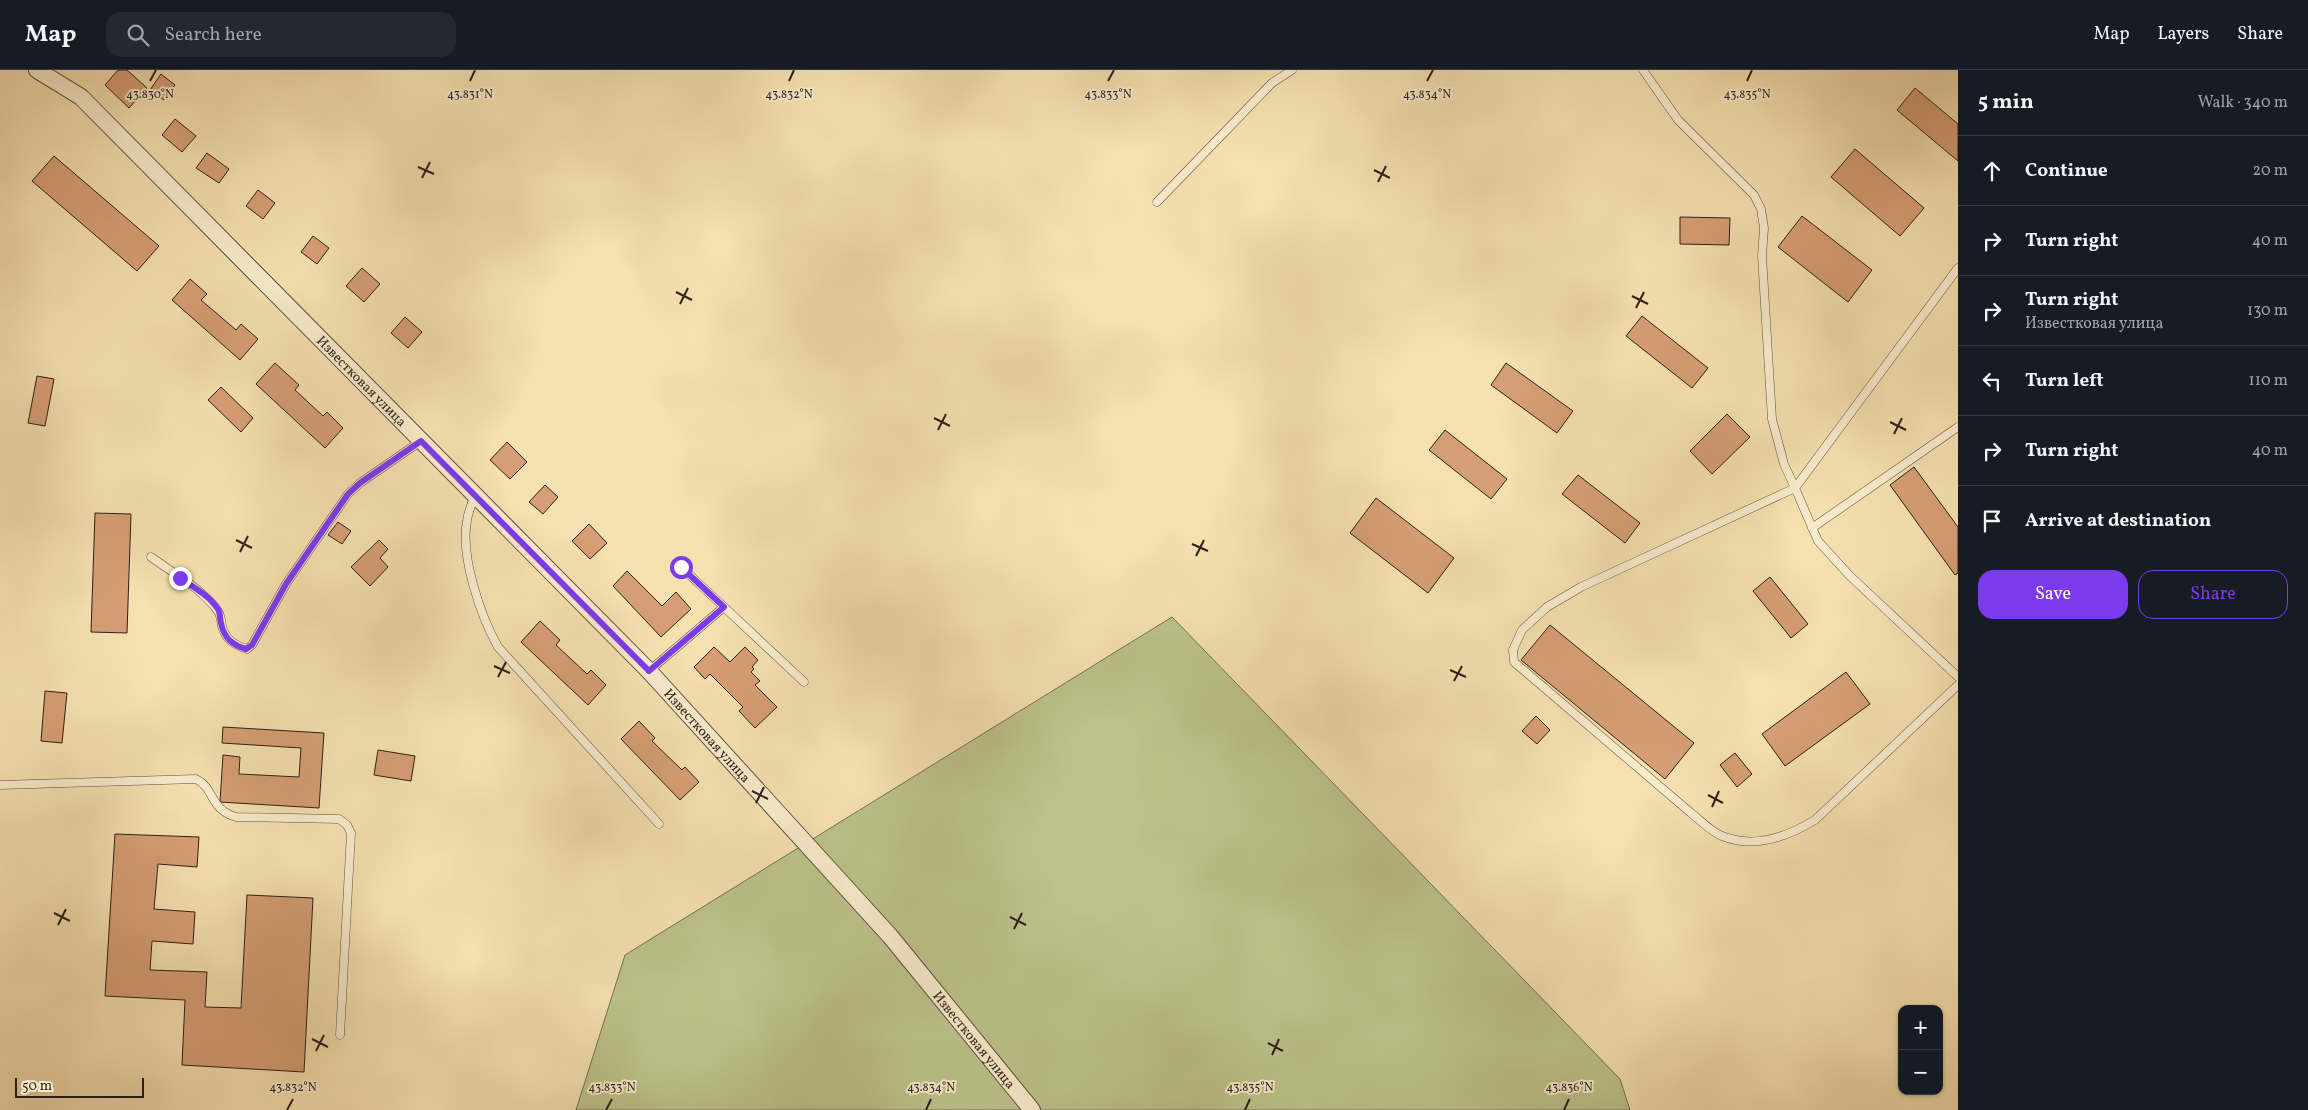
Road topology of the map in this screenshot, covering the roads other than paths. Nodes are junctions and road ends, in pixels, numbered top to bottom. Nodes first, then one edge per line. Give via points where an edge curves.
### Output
1 (37, 70) edge
2 (1292, 70) edge
3 (1643, 70) edge
4 (1157, 202) dead end
5 (1958, 268) edge
6 (1958, 427) edge
7 (421, 441) junction
8 (1795, 488) junction
9 (475, 495) junction
10 (1812, 528) junction
11 (151, 557) dead end
12 (681, 567) dead end
13 (724, 607) junction
14 (649, 671) junction
15 (1958, 677) edge
16 (804, 682) dead end
17 (1958, 685) edge
18 (0, 785) edge
19 (659, 824) dead end
20 (340, 1035) dead end
21 (1032, 1110) edge

1 - 7 street, Известковая улица via 81,96
2 - 4 lane via 1272,84
3 - 8 lane via 1678,120 1754,195 1761,209 1772,419 1784,464
5 - 8 lane
6 - 10 lane
7 - 9 street, Известковая улица
7 - 11 lane via 348,494 286,584 252,645 246,649 228,640 222,632 219,611 204,595
8 - 10 lane
8 - 17 lane via 1581,587 1547,607 1522,630 1513,650 1514,662 1690,813 1720,836 1743,842 1777,838 1815,820
9 - 14 street, Известковая улица
9 - 19 lane via 467,521 465,551 483,617 494,640
10 - 15 lane via 1818,541 1850,576
12 - 13 lane
13 - 14 lane
13 - 16 lane
14 - 21 street, Известковая улица via 890,936
18 - 20 lane via 196,779 202,782 217,807 236,817 339,819 347,825 350,833

